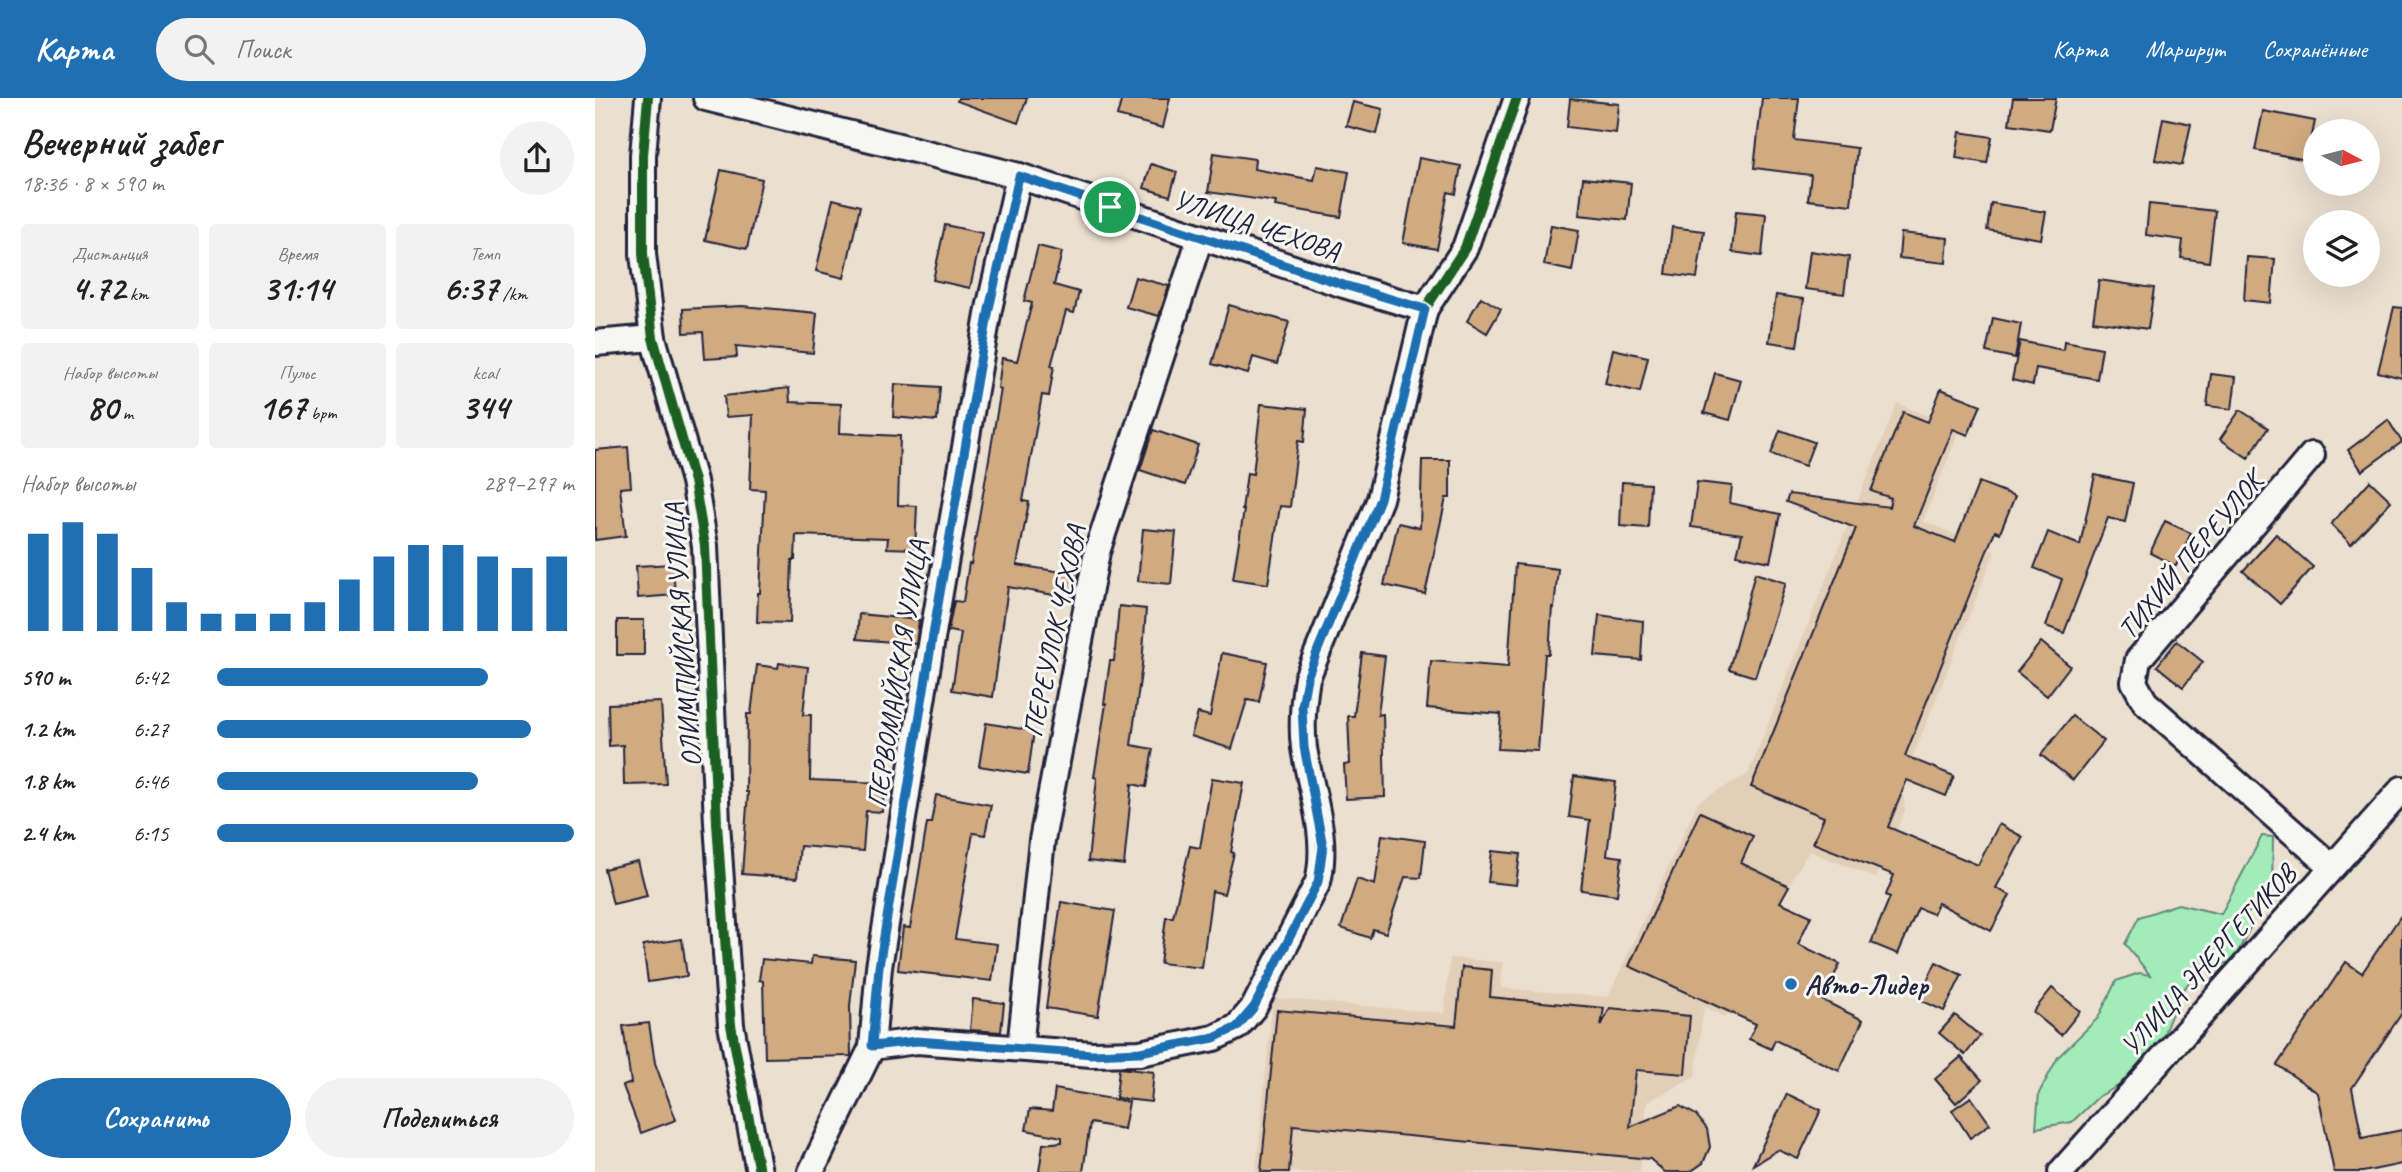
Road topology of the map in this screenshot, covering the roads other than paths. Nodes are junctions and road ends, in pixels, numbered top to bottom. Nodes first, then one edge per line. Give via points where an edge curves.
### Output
1 (648, 98) edge
2 (706, 98) edge
3 (1517, 98) edge
4 (1019, 176) junction
5 (1200, 238) junction
6 (1425, 309) junction
7 (653, 338) junction
8 (595, 343) edge
9 (2312, 456) dead end
10 (2402, 789) edge
11 (2331, 866) junction
12 (872, 1046) junction
13 (1020, 1048) junction
14 (759, 1172) edge
15 (811, 1172) edge
16 (2061, 1172) edge

1 - 7 street, ОЛИМПИЙСКАЯ УЛИЦА via 643,254
2 - 4 street, УЛИЦА ЧЕХОВА
3 - 6 street via 1465,248
4 - 5 street, УЛИЦА ЧЕХОВА
4 - 12 street, ПЕРВОМАЙСКАЯ УЛИЦА via 989,309 935,620 879,967
5 - 6 street, УЛИЦА ЧЕХОВА
5 - 13 street, ПЕРЕУЛОК ЧЕХОВА via 1097,551 1042,840
6 - 13 street via 1380,499 1307,678 1302,706 1304,747 1323,846 1318,882 1254,1007 1237,1027 1214,1038 1140,1052 1092,1054
7 - 8 street
7 - 14 street, ОЛИМПИЙСКАЯ УЛИЦА via 694,481 705,546 731,1025
9 - 11 street, ТИХИЙ ПЕРЕУЛОК via 2138,660 2134,682 2145,702
10 - 11 street, УЛИЦА ЭНЕРГЕТИКОВ
11 - 16 street, УЛИЦА ЭНЕРГЕТИКОВ
12 - 13 street via 917,1041
12 - 15 street, ПЕРВОМАЙСКАЯ УЛИЦА

